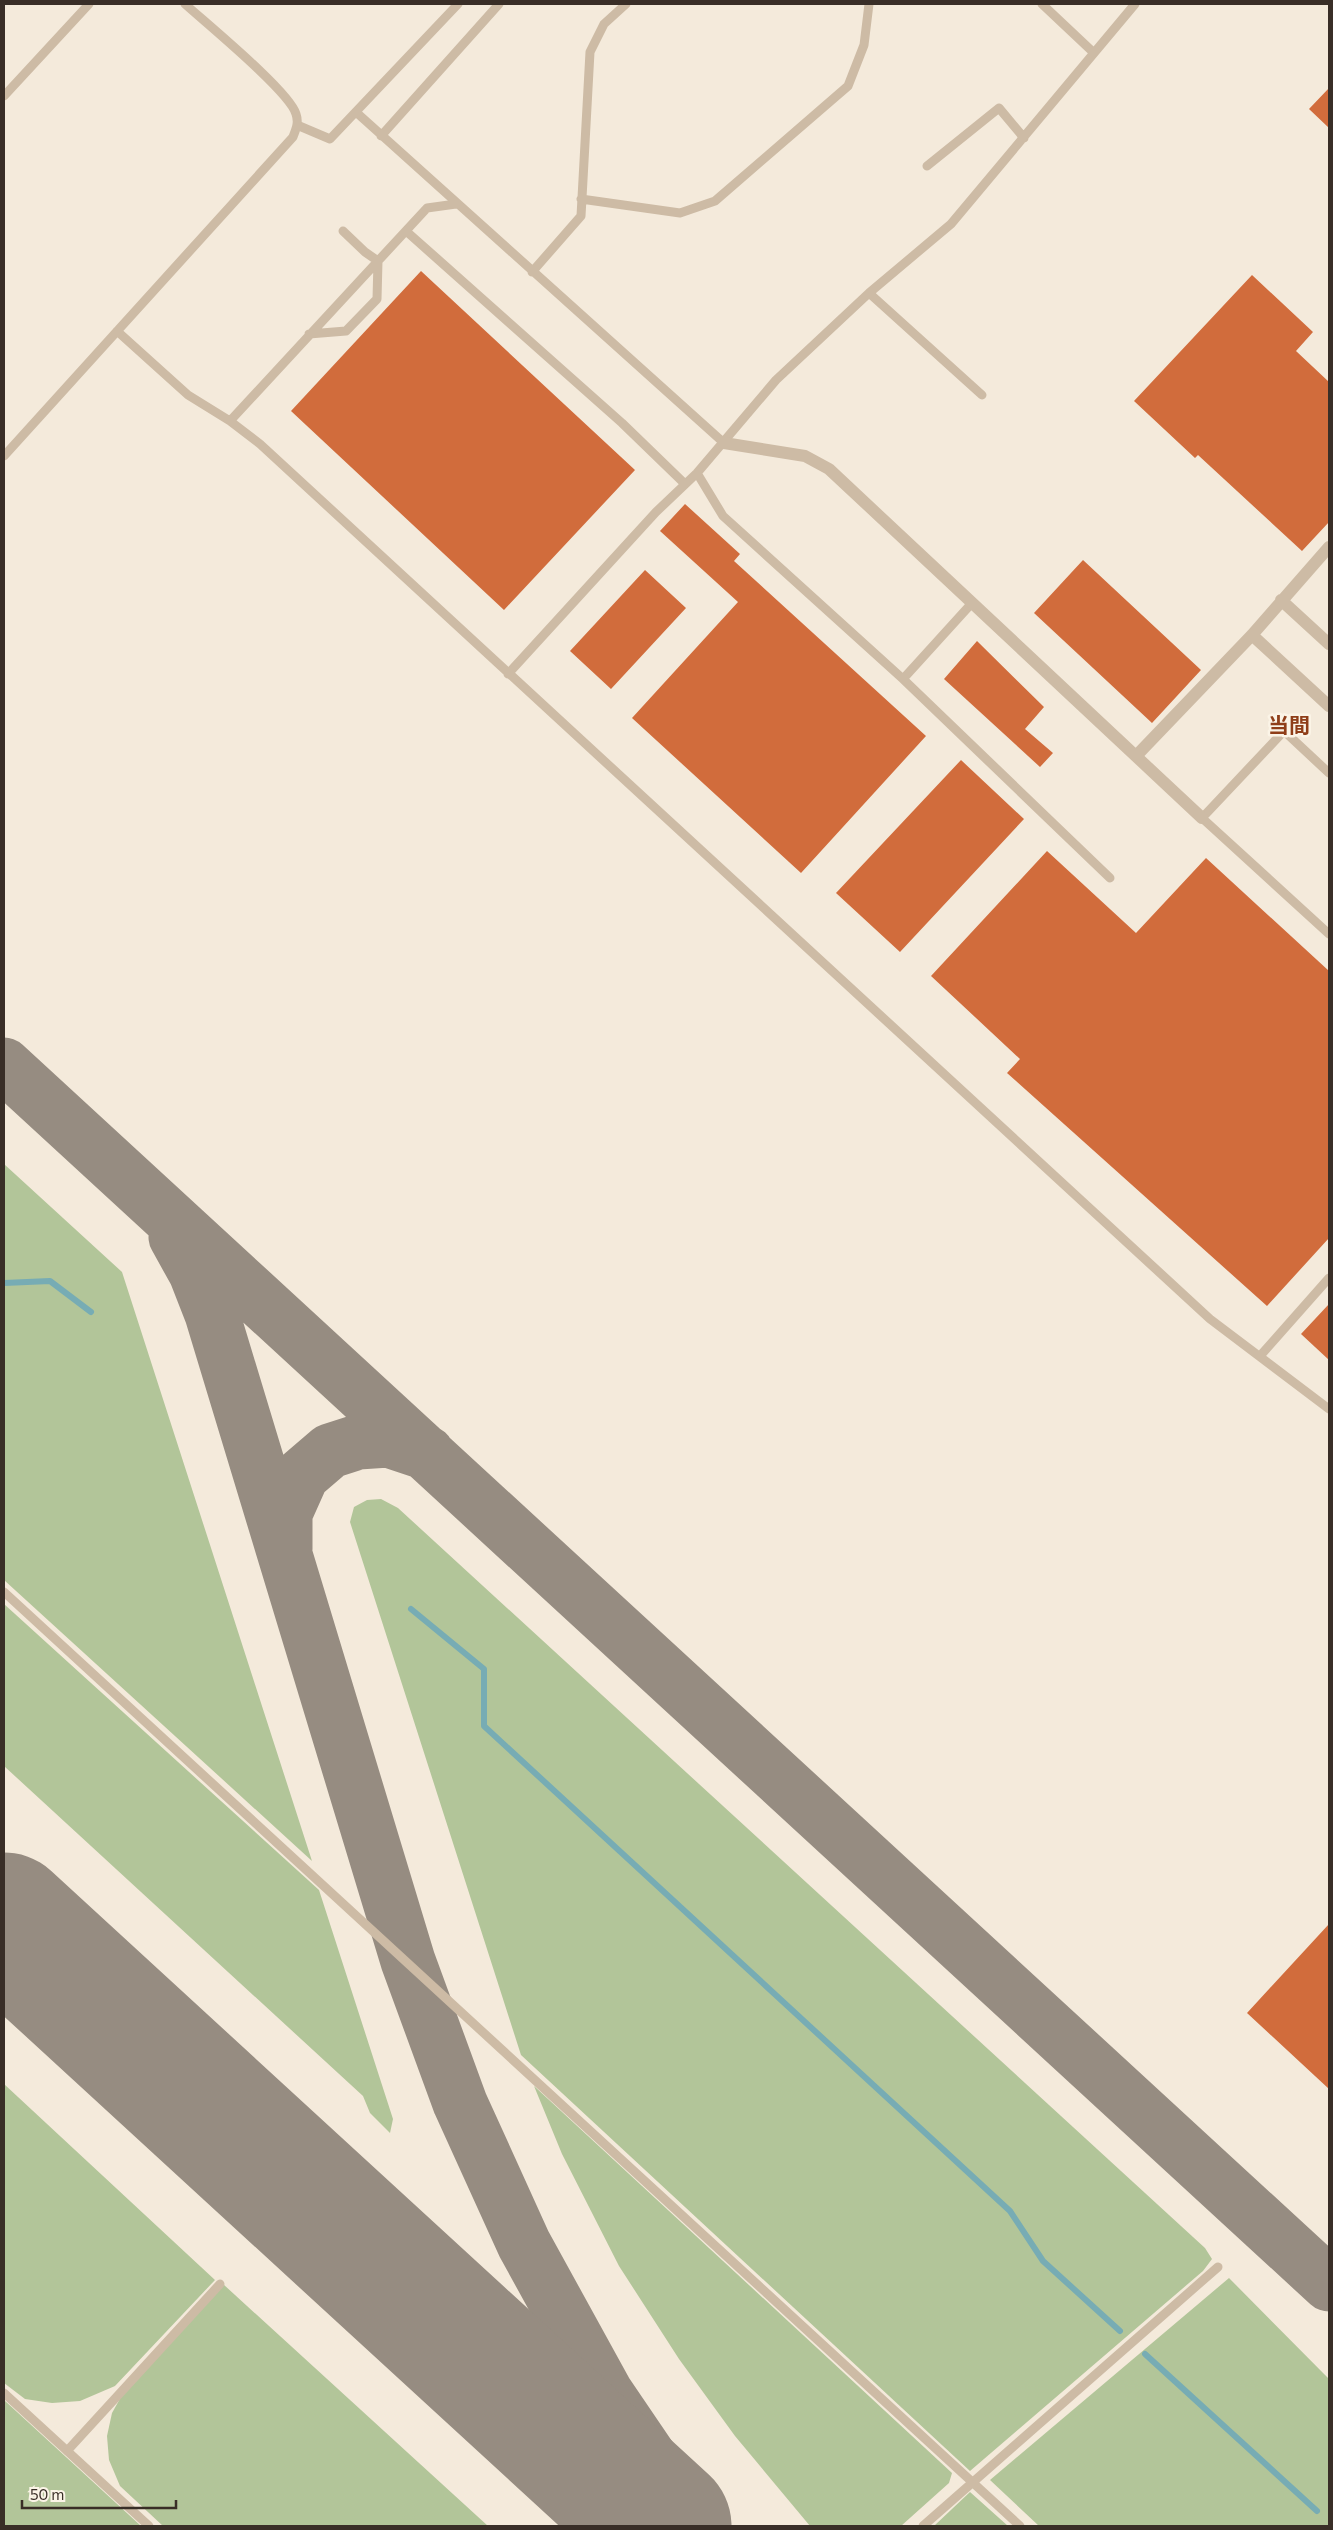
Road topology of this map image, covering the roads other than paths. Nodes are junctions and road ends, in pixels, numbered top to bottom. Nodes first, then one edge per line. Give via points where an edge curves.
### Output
1 (89, 4) edge
2 (185, 4) edge
3 (458, 4) edge
4 (499, 4) edge
5 (626, 4) edge
6 (869, 4) edge
7 (1042, 4) edge
8 (1135, 4) edge
9 (1094, 53) junction
10 (4, 96) edge
11 (357, 113) junction
12 (298, 125) junction
13 (381, 136) junction
14 (1024, 138) junction
15 (927, 166) dead end
16 (581, 199) junction
17 (456, 204) junction
18 (406, 231) junction
19 (343, 232) dead end
20 (378, 261) junction
21 (532, 272) junction
22 (868, 293) junction
23 (117, 331) junction
24 (309, 334) junction
25 (982, 395) dead end
26 (230, 421) junction
27 (724, 443) junction
28 (4, 456) edge
29 (697, 473) junction
30 (685, 484) junction
31 (1329, 547) edge
32 (1281, 600) junction
33 (972, 603) junction
34 (1252, 636) junction
35 (1329, 644) edge
36 (508, 674) junction
37 (904, 679) junction
38 (1329, 706) edge
39 (1138, 755) junction
40 (1329, 773) edge
41 (1202, 818) junction
42 (1110, 878) dead end
43 (1329, 934) edge
44 (1329, 1278) edge
45 (1260, 1356) junction
46 (1329, 1409) edge
47 (4, 1592) edge
48 (1218, 2267) dead end
49 (220, 2284) dead end
50 (4, 2393) edge
51 (67, 2451) junction
52 (972, 2482) junction
53 (149, 2526) edge
54 (923, 2526) edge
55 (1020, 2526) edge

1 - 10 lane
2 - 12 lane via 280,91 296,113
3 - 11 lane
4 - 13 lane
5 - 16 lane via 604,24 590,52
6 - 16 lane via 864,45 848,86 714,201 680,213
7 - 9 lane
8 - 9 lane
9 - 14 lane
11 - 12 lane via 330,139
11 - 13 lane
12 - 23 lane via 293,137
13 - 17 lane
14 - 15 lane via 999,108
14 - 22 lane via 951,224
16 - 21 lane via 581,216
17 - 18 lane via 427,208
17 - 21 lane
18 - 20 lane
18 - 30 lane via 622,423
19 - 20 lane
20 - 24 lane
20 - 24 lane via 377,299 346,331
21 - 27 lane
22 - 25 lane
22 - 27 lane via 776,380
23 - 26 lane via 188,394
23 - 28 lane
24 - 26 lane
26 - 36 lane via 260,444
27 - 29 lane
27 - 33 street via 805,456 830,470
29 - 30 lane
29 - 37 lane via 723,516
30 - 36 lane
31 - 32 street
32 - 34 street
32 - 35 street
33 - 37 lane
33 - 39 street
34 - 38 street
34 - 39 street
36 - 45 lane via 1210,1319
37 - 42 lane
39 - 41 street
40 - 41 lane via 1284,731
41 - 43 lane
44 - 45 lane
45 - 46 lane
47 - 52 lane
48 - 52 lane
49 - 51 lane
50 - 51 lane
51 - 53 lane
52 - 54 lane
52 - 55 lane

